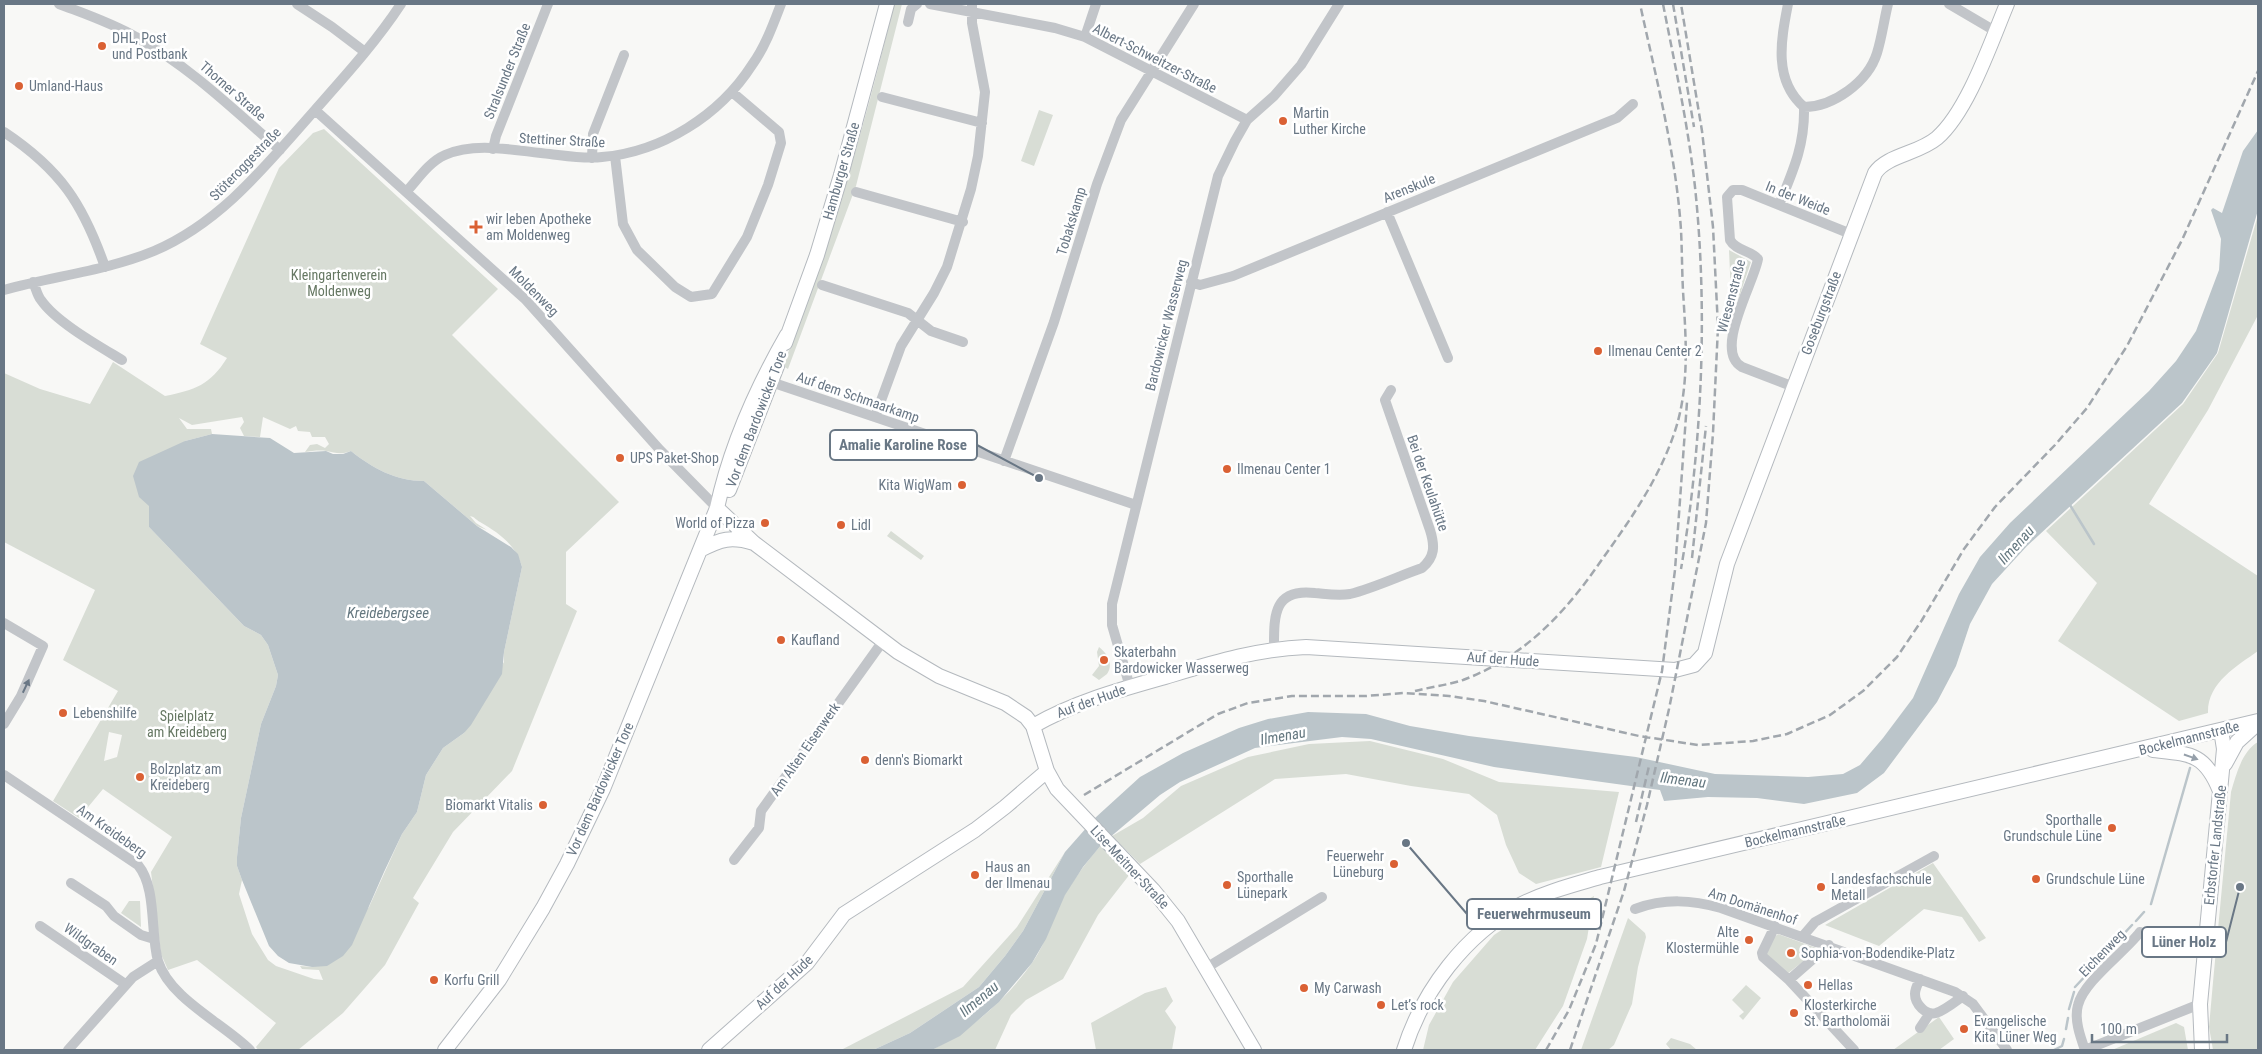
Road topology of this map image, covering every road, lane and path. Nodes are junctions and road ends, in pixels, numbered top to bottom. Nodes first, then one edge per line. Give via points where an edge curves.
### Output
1 (58, 4) edge
2 (297, 4) edge
3 (400, 4) edge
4 (548, 4) edge
5 (781, 4) edge
6 (887, 4) edge
7 (917, 4) edge
8 (930, 4) edge
9 (1096, 4) edge
10 (1194, 4) edge
11 (1339, 4) edge
12 (1788, 4) edge
13 (1888, 4) edge
14 (1949, 4) edge
15 (2007, 4) edge
16 (972, 8) edge
17 (908, 22) dead end
18 (1996, 31) junction
19 (1085, 37) junction
20 (365, 52) junction
21 (624, 55) dead end
22 (1151, 70) junction
23 (732, 92) junction
24 (882, 96) dead end
25 (1634, 104) dead end
26 (1804, 107) junction
27 (315, 110) junction
28 (1247, 120) junction
29 (982, 123) junction
30 (4, 132) edge
31 (493, 149) junction
32 (280, 150) junction
33 (615, 156) junction
34 (592, 158) junction
35 (1733, 190) joint
36 (407, 191) junction
37 (856, 192) dead end
38 (1779, 206) junction
39 (1387, 212) junction
40 (962, 222) junction
41 (1851, 234) junction
42 (105, 267) junction
43 (34, 282) junction
44 (1191, 282) junction
45 (822, 285) dead end
46 (4, 290) edge
47 (917, 320) junction
48 (787, 335) junction
49 (963, 342) dead end
50 (1448, 358) dead end
51 (122, 360) dead end
52 (771, 382) junction
53 (1794, 386) junction
54 (1390, 390) dead end
55 (875, 417) junction
56 (1004, 460) junction
57 (1136, 505) junction
58 (718, 508) junction
59 (754, 543) junction
60 (700, 550) junction
61 (4, 623) edge
62 (883, 641) junction
63 (1274, 648) junction
64 (1694, 665) joint
65 (1130, 687) junction
66 (2258, 722) edge
67 (4, 724) edge
68 (1034, 726) junction
69 (2222, 730) junction
70 (2144, 749) junction
71 (2223, 769) junction
72 (1047, 771) junction
73 (4, 775) edge
74 (2220, 792) junction
75 (1934, 856) dead end
76 (734, 860) dead end
77 (71, 883) dead end
78 (1322, 897) dead end
79 (1635, 909) dead end
80 (40, 926) dead end
81 (1775, 926) junction
82 (2140, 932) dead end
83 (1803, 936) junction
84 (154, 939) junction
85 (1829, 945) junction
86 (158, 961) junction
87 (1206, 968) junction
88 (1920, 979) junction
89 (1789, 980) junction
90 (125, 984) junction
91 (1963, 996) junction
92 (2200, 1004) junction
93 (1930, 1013) junction
94 (1920, 1028) dead end
95 (449, 1049) edge
96 (68, 1050) edge
97 (250, 1050) edge
98 (709, 1050) edge
99 (1254, 1050) edge
100 (1404, 1050) edge
101 (1854, 1050) edge
102 (2007, 1050) edge
103 (2085, 1050) edge
104 (2202, 1050) edge

1 - 32 street, Thorner Straße via 119,28 154,47 202,82
2 - 20 street
3 - 20 street, Stöteroggestraße
4 - 31 street, Stralsunder Straße
5 - 23 street, Stettiner Straße via 758,55
6 - 48 main road, Hamburger Straße via 817,255
7 - 17 street via 911,9
8 - 16 street, Albert-Schweitzer-Straße
9 - 19 street
10 - 22 street, Tobakskamp
11 - 28 street, Bardowicker Wasserweg via 1301,65
12 - 26 street via 1783,35 1783,74 1788,88
13 - 26 street via 1877,54 1857,83 1829,103
14 - 18 street
15 - 18 main road, Goseburgstraße
16 - 19 street, Albert-Schweitzer-Straße
16 - 29 street via 985,92
18 - 41 main road, Goseburgstraße via 1954,121 1922,148 1881,165
19 - 22 street, Albert-Schweitzer-Straße
20 - 27 street, Stöteroggestraße
21 - 34 street via 593,134
22 - 28 street, Albert-Schweitzer-Straße
22 - 56 street, Tobakskamp via 1125,112 1103,169 1054,322
23 - 33 street, Stettiner Straße via 704,118 662,142
23 - 33 street via 779,132 781,143 747,237 712,294 691,297 675,287 637,250 623,224
24 - 29 street
25 - 39 street, Arenskule via 1617,118
26 - 38 street via 1805,126 1800,154
27 - 32 street, Stöteroggestraße
27 - 36 street, Moldenweg
28 - 44 street, Bardowicker Wasserweg via 1218,176
29 - 40 street via 978,156
30 - 42 street via 45,163 81,208 94,233
31 - 34 street, Stettiner Straße
31 - 36 street, Stettiner Straße via 462,149 444,156
32 - 42 street, Stöteroggestraße via 239,194 202,224 154,251
33 - 34 street, Stettiner Straße
35 - 38 street, In der Weide via 1742,190
35 - 53 street, Wiesenstraße via 1728,197 1730,240 1733,246 1758,259 1734,327 1733,358 1742,367
36 - 58 street, Moldenweg via 525,299 660,450
37 - 40 street
38 - 41 street, In der Weide
39 - 44 street, Arenskule via 1233,276 1200,285
39 - 50 street
40 - 47 street via 941,280
41 - 53 main road, Goseburgstraße
42 - 43 street, Stöteroggestraße
43 - 46 street, Stöteroggestraße
43 - 51 street via 46,307
44 - 57 street, Bardowicker Wasserweg
45 - 47 street via 908,313
47 - 49 street via 931,331
47 - 55 street via 894,362
48 - 52 main road, Vor dem Bardowicker Tore
48 - 58 main road, Vor dem Bardowicker Tore via 762,379 724,479
52 - 55 street, Auf dem Schmaarkamp
52 - 58 main road, Vor dem Bardowicker Tore via 733,482
53 - 64 main road, Goseburgstraße via 1727,564 1705,653
54 - 63 street, Bei der Keulahütte via 1385,400 1432,538 1434,547 1429,562 1422,568 1352,593 1302,592 1287,597 1280,602 1275,613
55 - 56 street, Auf dem Schmaarkamp
56 - 57 street, Auf dem Schmaarkamp
57 - 65 street, Bardowicker Wasserweg via 1112,614 1112,625
58 - 59 main road
58 - 60 main road, Vor dem Bardowicker Tore
59 - 60 main road via 738,538 724,539
59 - 62 main road
60 - 95 main road, Vor dem Bardowicker Tore via 603,790 567,864 504,972
67 -> 61 street via 22,696 43,646
62 - 68 main road via 939,676 1016,709
62 - 76 street, Am Alten Eisenwerk via 761,811 759,828
63 - 64 main road, Auf der Hude via 1306,647 1676,670
63 - 65 main road, Auf der Hude via 1238,655
65 - 68 main road, Auf der Hude via 1079,703
66 - 69 main road, Bockelmannstraße
66 - 71 main road via 2237,742
68 - 72 main road
69 - 70 main road, Bockelmannstraße
69 - 71 main road, Erbstorfer Landstraße
70 -> 74 main road via 2198,759 2210,770
70 - 100 main road, Bockelmannstraße via 1600,878 1546,894 1502,917 1464,949 1421,1007
71 - 74 main road, Erbstorfer Landstraße
72 - 87 main road, Lise-Meitner-Straße via 1057,789 1178,921
72 - 98 main road, Auf der Hude via 983,825 844,914 807,963
73 - 84 street, Am Kreideberg via 138,865 147,879
74 - 92 main road, Erbstorfer Landstraße
75 - 83 street, Am Domänenhof via 1815,922
77 - 84 street via 141,935
78 - 87 street
79 - 81 street, Am Domänenhof via 1657,902 1687,901 1722,908
80 - 90 street, Wildgraben
81 - 83 street, Am Domänenhof
81 - 89 street via 1763,957
82 - 103 street, Eichenweg via 2082,994 2078,1021
83 - 85 street, Am Domänenhof
84 - 86 street, Am Kreideberg
85 - 88 street, Am Domänenhof
85 - 89 street
86 - 90 street
86 - 97 street, Am Kreideberg via 166,978 178,991
87 - 99 main road, Lise-Meitner-Straße
88 - 91 street, Am Domänenhof
88 - 93 street via 1915,994 1917,1002
89 - 101 street
90 - 96 street
91 - 93 street via 1936,1013
91 - 102 street, Am Domänenhof via 1973,1004
92 - 103 street
92 - 104 main road, Erbstorfer Landstraße
93 - 94 street

